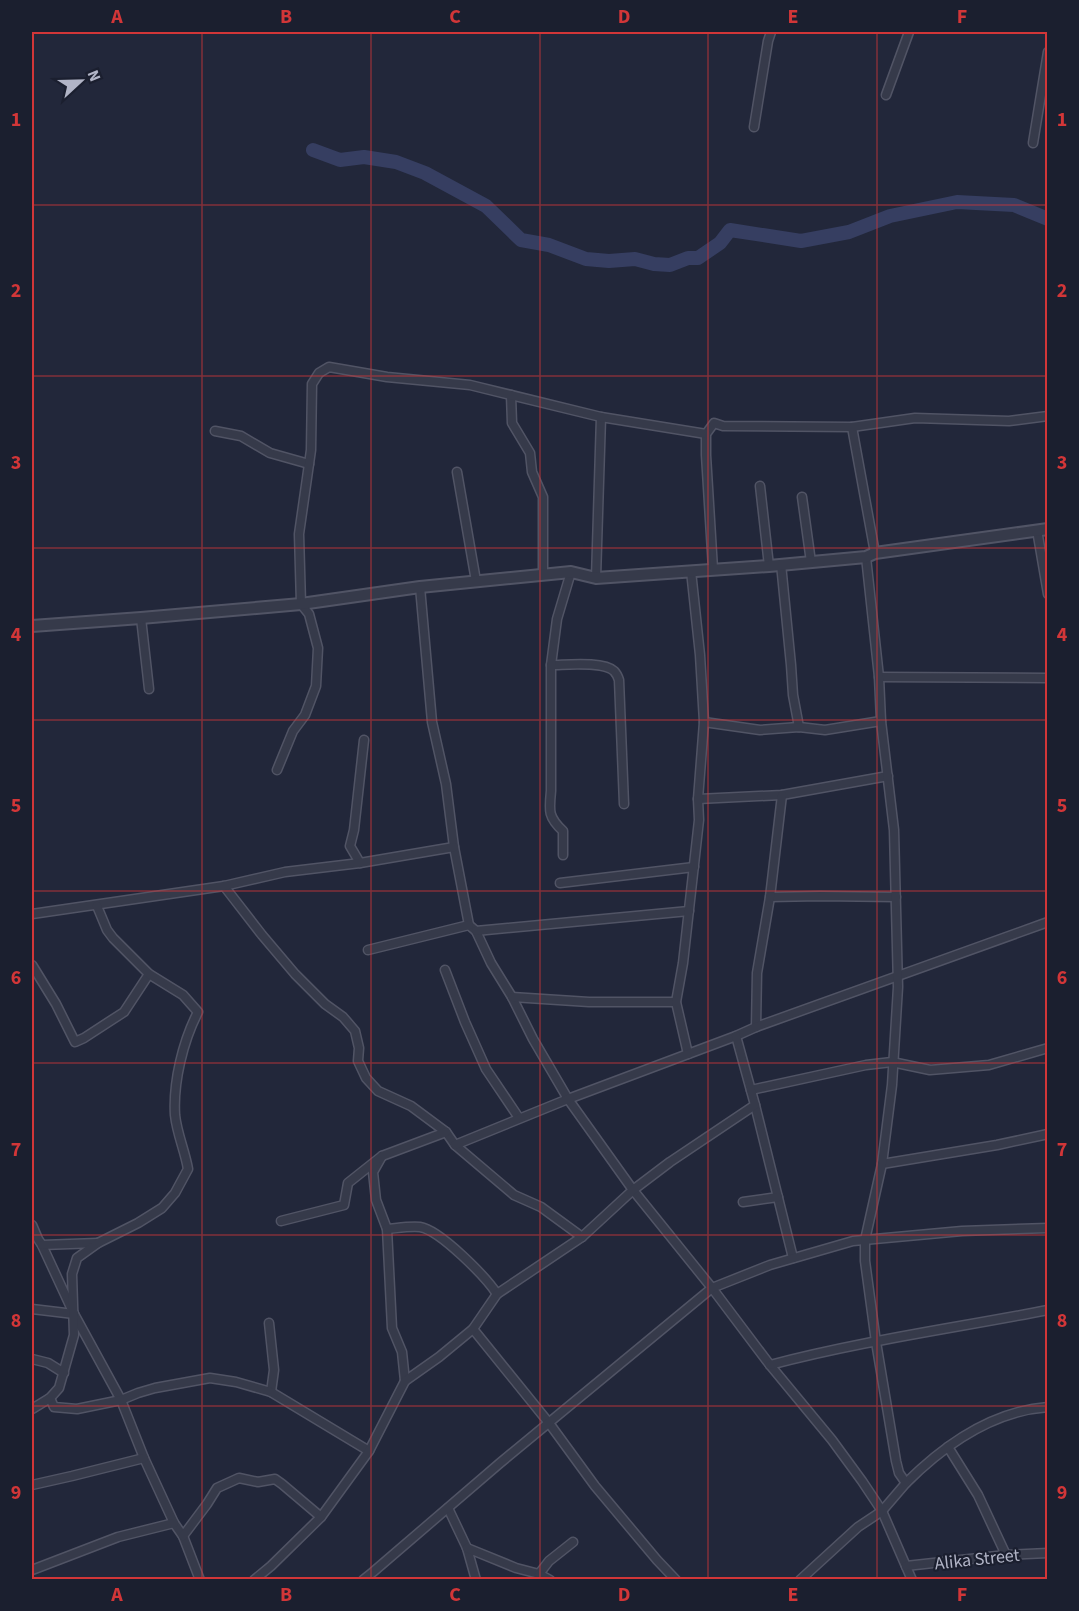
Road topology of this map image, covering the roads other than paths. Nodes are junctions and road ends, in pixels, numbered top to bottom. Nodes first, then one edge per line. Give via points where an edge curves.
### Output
1 (771, 32) edge
2 (909, 32) edge
3 (1047, 52) edge
4 (885, 95) dead end
5 (754, 127) dead end
6 (1033, 143) dead end
7 (511, 395) junction
8 (1047, 416) edge
9 (601, 417) junction
10 (852, 426) junction
11 (215, 431) dead end
12 (706, 434) junction
13 (309, 464) junction
14 (457, 472) dead end
15 (760, 486) dead end
16 (802, 496) dead end
17 (1042, 530) edge
18 (871, 555) junction
19 (811, 562) junction
20 (781, 564) junction
21 (769, 566) junction
22 (713, 568) junction
23 (691, 571) junction
24 (572, 572) junction
25 (543, 574) junction
26 (596, 578) junction
27 (476, 581) junction
28 (420, 587) junction
29 (1047, 594) edge
30 (301, 604) junction
31 (141, 618) junction
32 (32, 626) edge
33 (550, 665) junction
34 (879, 677) junction
35 (1047, 678) edge
36 (149, 689) dead end
37 (881, 721) junction
38 (704, 722) junction
39 (799, 727) junction
40 (364, 741) dead end
41 (277, 770) dead end
42 (888, 776) junction
43 (782, 795) junction
44 (698, 799) junction
45 (624, 804) dead end
46 (453, 847) junction
47 (563, 855) dead end
48 (360, 863) junction
49 (694, 867) junction
50 (560, 883) dead end
51 (224, 886) junction
52 (770, 897) junction
53 (896, 897) junction
54 (97, 906) junction
55 (689, 911) junction
56 (32, 914) edge
57 (1047, 922) edge
58 (469, 925) junction
59 (477, 931) junction
60 (368, 950) dead end
61 (32, 965) edge
62 (445, 970) dead end
63 (149, 974) junction
64 (898, 975) junction
65 (512, 997) junction
66 (676, 1002) junction
67 (756, 1027) junction
68 (736, 1036) junction
69 (1047, 1048) edge
70 (688, 1054) junction
71 (892, 1062) junction
72 (751, 1090) junction
73 (568, 1099) junction
74 (755, 1106) junction
75 (519, 1118) junction
76 (446, 1132) junction
77 (1047, 1134) edge
78 (455, 1145) junction
79 (382, 1156) junction
80 (882, 1164) junction
81 (633, 1190) junction
82 (778, 1197) junction
83 (743, 1202) dead end
84 (281, 1221) dead end
85 (32, 1225) edge
86 (387, 1228) junction
87 (1047, 1228) edge
88 (582, 1237) junction
89 (865, 1240) junction
90 (37, 1241) edge
91 (98, 1243) junction
92 (793, 1258) junction
93 (712, 1288) junction
94 (497, 1294) junction
95 (32, 1309) edge
96 (1047, 1310) edge
97 (74, 1314) junction
98 (269, 1323) dead end
99 (472, 1329) junction
100 (876, 1342) junction
101 (32, 1359) edge
102 (770, 1365) junction
103 (64, 1373) junction
104 (405, 1381) junction
105 (271, 1392) junction
106 (50, 1398) junction
107 (121, 1400) junction
108 (1047, 1407) edge
109 (32, 1409) edge
110 (549, 1423) junction
111 (948, 1447) junction
112 (369, 1450) junction
113 (144, 1458) junction
114 (906, 1482) junction
115 (32, 1485) edge
116 (448, 1508) junction
117 (882, 1511) junction
118 (321, 1517) junction
119 (174, 1524) junction
120 (183, 1536) junction
121 (573, 1542) dead end
122 (467, 1548) junction
123 (1047, 1552) edge
124 (1006, 1555) junction
125 (906, 1566) junction
126 (32, 1570) edge
127 (539, 1574) junction
128 (805, 1578) edge
129 (200, 1580) edge
130 (254, 1580) edge
131 (363, 1580) edge
132 (476, 1580) edge
133 (550, 1580) edge
134 (676, 1580) edge
135 (912, 1580) edge

1 - 5 street
2 - 4 street
3 - 6 street
7 - 9 street
7 - 13 street via 470,385 387,377 329,366 312,384
7 - 25 street via 512,423 530,453 532,472 543,497
8 - 10 street via 977,422 915,418
9 - 12 street
9 - 26 street
10 - 12 street via 714,423
10 - 18 street
11 - 13 street via 241,436 270,453
12 - 22 street
13 - 30 street via 299,534
14 - 27 street
15 - 21 street
16 - 19 street
17 - 18 street
17 - 29 street
18 - 19 street
18 - 34 street
19 - 20 street
20 - 21 street
20 - 39 street
21 - 22 street
22 - 23 street
23 - 26 street
23 - 38 street
24 - 25 street
24 - 26 street
24 - 33 street via 557,619
25 - 27 street
27 - 28 street
28 - 30 street
28 - 46 street via 432,722 446,784
30 - 31 street
30 - 41 street via 309,614 318,648 316,686
31 - 32 street
31 - 36 street
33 - 45 street via 592,664 616,673
33 - 47 street via 549,811 563,831
34 - 35 street
34 - 37 street
37 - 39 street via 825,730
37 - 42 street
38 - 39 street via 760,730
38 - 44 street
40 - 48 street via 350,846
42 - 43 street
42 - 53 street
43 - 44 street
43 - 52 street
44 - 49 street
46 - 48 street
46 - 58 street
48 - 51 street via 285,872
49 - 50 street
49 - 55 street
51 - 54 street
51 - 76 street via 295,974 355,1031 358,1061 366,1078 378,1091 411,1106
52 - 53 street
52 - 67 street via 757,974
53 - 64 street
54 - 56 street
54 - 63 street via 107,930
55 - 59 street
55 - 66 street
57 - 64 street
58 - 59 street
58 - 60 street
59 - 65 street
61 - 63 street via 75,1042 124,1012
62 - 75 street via 486,1069
63 - 91 street via 183,995 198,1012 188,1033 176,1091 175,1116 188,1169 162,1208
64 - 67 street
64 - 71 street
65 - 66 street
65 - 73 street
66 - 70 street
67 - 68 street
68 - 70 street
68 - 72 street
69 - 71 street via 989,1065 930,1070
70 - 73 street
71 - 72 street
71 - 80 street
72 - 74 street
73 - 75 street
73 - 81 street
74 - 81 street
74 - 82 street
75 - 78 street
76 - 78 street
76 - 79 street
77 - 80 street
78 - 88 street via 514,1195 541,1207
79 - 84 street via 348,1183 344,1205
79 - 86 street via 373,1172 376,1200
80 - 89 street
81 - 88 street
81 - 93 street
82 - 83 street
82 - 92 street
85 - 90 street
86 - 94 street via 422,1227 465,1258
86 - 104 street via 392,1328 402,1352
87 - 89 street
88 - 94 street
89 - 92 street
89 - 100 street
90 - 91 street
90 - 97 street
91 - 97 street via 77,1258 72,1274
92 - 93 street
93 - 102 street
93 - 110 street
94 - 99 street
95 - 97 street
96 - 100 street
97 - 103 street via 74,1335
97 - 107 street
98 - 105 street via 274,1370
99 - 104 street
99 - 110 street
100 - 102 street
100 - 114 street via 896,1461
101 - 103 street
102 - 117 street via 838,1448
103 - 106 street
104 - 112 street
105 - 107 street via 210,1378 155,1388
105 - 112 street
106 - 107 street via 54,1407 77,1409
106 - 109 street
107 - 113 street
108 - 111 street via 981,1425
110 - 116 street
110 - 134 street via 595,1486
111 - 114 street
111 - 124 street via 978,1495
112 - 118 street
113 - 115 street
113 - 119 street
114 - 117 street
116 - 122 street
116 - 131 street
117 - 125 street
117 - 128 street via 858,1527
118 - 120 street via 274,1479 258,1482 239,1478 217,1488
118 - 130 street
119 - 120 street
119 - 126 street via 118,1537
120 - 129 street
121 - 127 street
122 - 127 street
122 - 132 street
123 - 124 street, Alika Street
124 - 125 street, Alika Street
125 - 135 street
127 - 133 street

